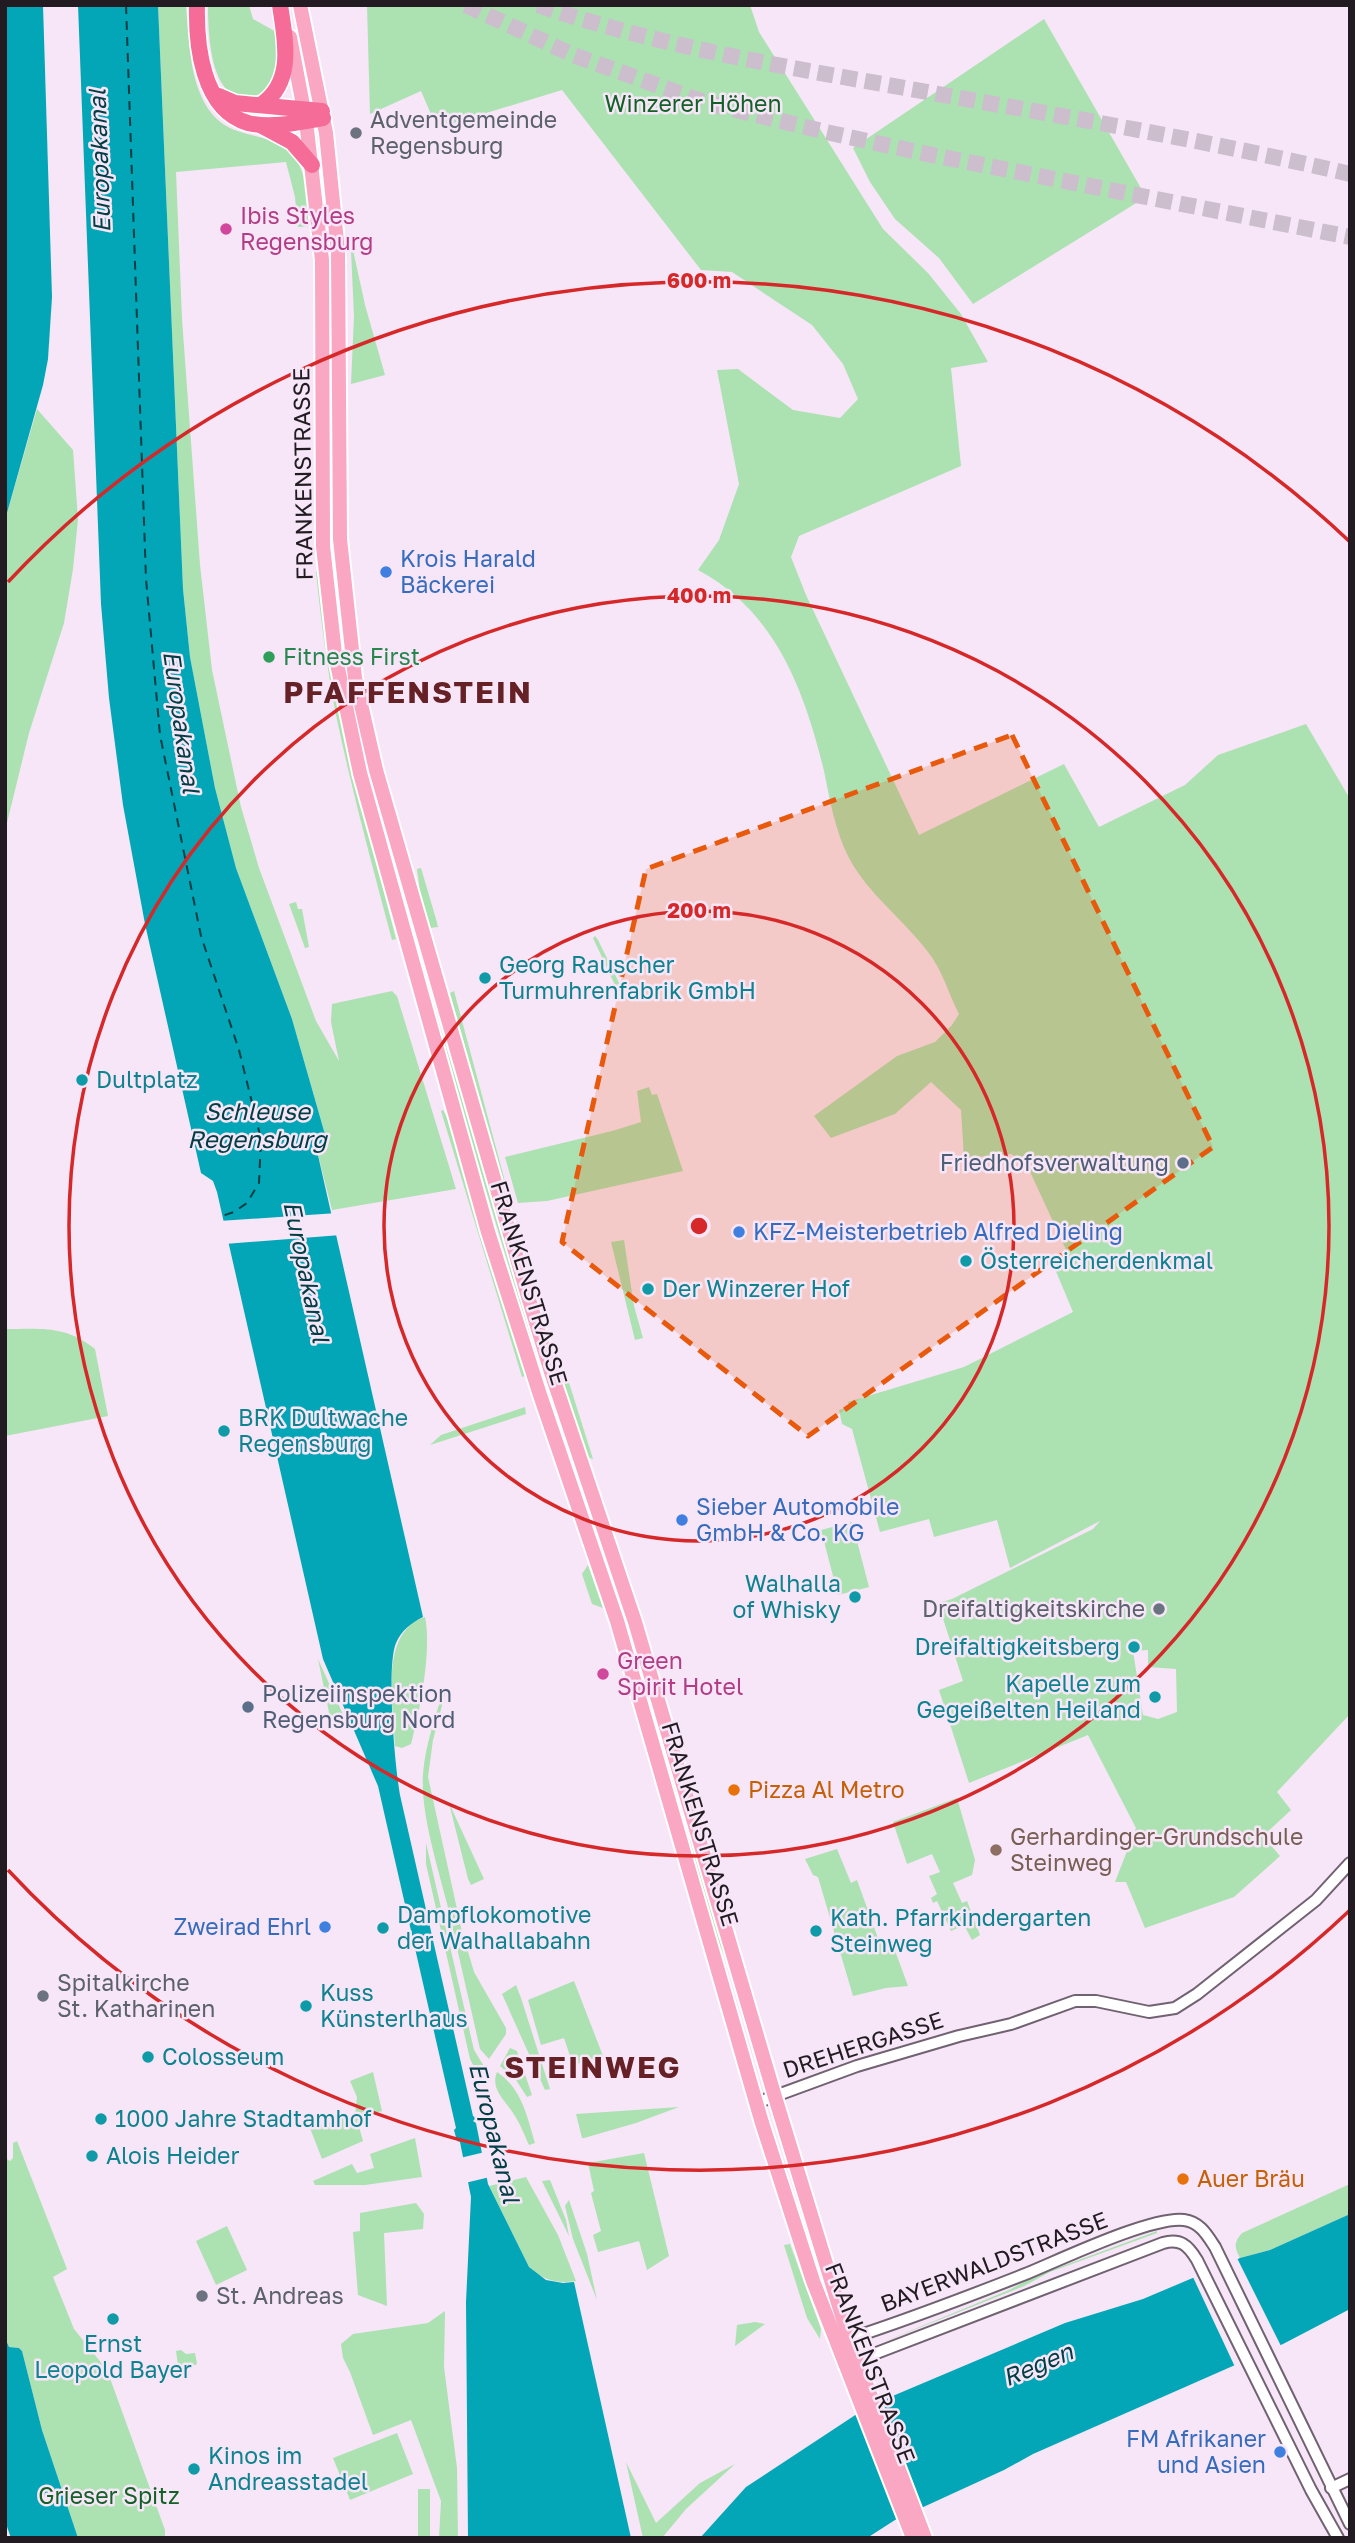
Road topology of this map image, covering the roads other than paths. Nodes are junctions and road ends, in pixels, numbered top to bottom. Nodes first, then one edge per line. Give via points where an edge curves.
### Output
1 (197, 5) edge
2 (281, 5) edge
3 (300, 5) edge
4 (211, 90) junction
5 (262, 104) junction
6 (305, 115) junction
7 (323, 115) junction
8 (260, 125) junction
9 (312, 165) junction
10 (1350, 1863) edge
11 (775, 2097) junction
12 (756, 2103) junction
13 (843, 2341) junction
14 (851, 2363) junction
15 (858, 2381) junction
16 (1350, 2479) edge
17 (1331, 2488) junction
18 (1350, 2524) edge
19 (913, 2538) edge
20 (925, 2538) edge
21 (1338, 2538) edge

1 - 4 highway via 198,40
2 - 5 highway via 284,72 271,98
2 - 6 main road, FRANKENSTRASSE
3 - 7 main road, FRANKENSTRASSE
4 - 5 highway via 235,103
4 - 8 highway via 236,118
5 - 6 highway
6 - 7 highway
6 - 8 highway
6 - 9 main road, FRANKENSTRASSE
7 - 11 main road, FRANKENSTRASSE via 338,252 340,539 351,650 376,770 527,1293 635,1622
8 - 9 highway via 292,142
9 - 12 main road, FRANKENSTRASSE via 322,260 323,546 335,654 350,728 488,1232 617,1620
10 - 11 street, DREHERGASSE via 1316,1900 1175,2008 1161,2012 1075,2001 1011,2024 857,2066
11 - 12 street, DREHERGASSE
11 - 13 main road, FRANKENSTRASSE
12 - 13 main road, FRANKENSTRASSE via 813,2281
13 - 14 main road, FRANKENSTRASSE
13 - 17 street, BAYERWALDSTRASSE via 1156,2222 1195,2223 1217,2251
14 - 15 main road, FRANKENSTRASSE
14 - 21 street, BAYERWALDSTRASSE via 1175,2240 1186,2244 1197,2260
15 - 19 main road, FRANKENSTRASSE
15 - 20 main road, FRANKENSTRASSE
16 - 17 street
17 - 18 street

